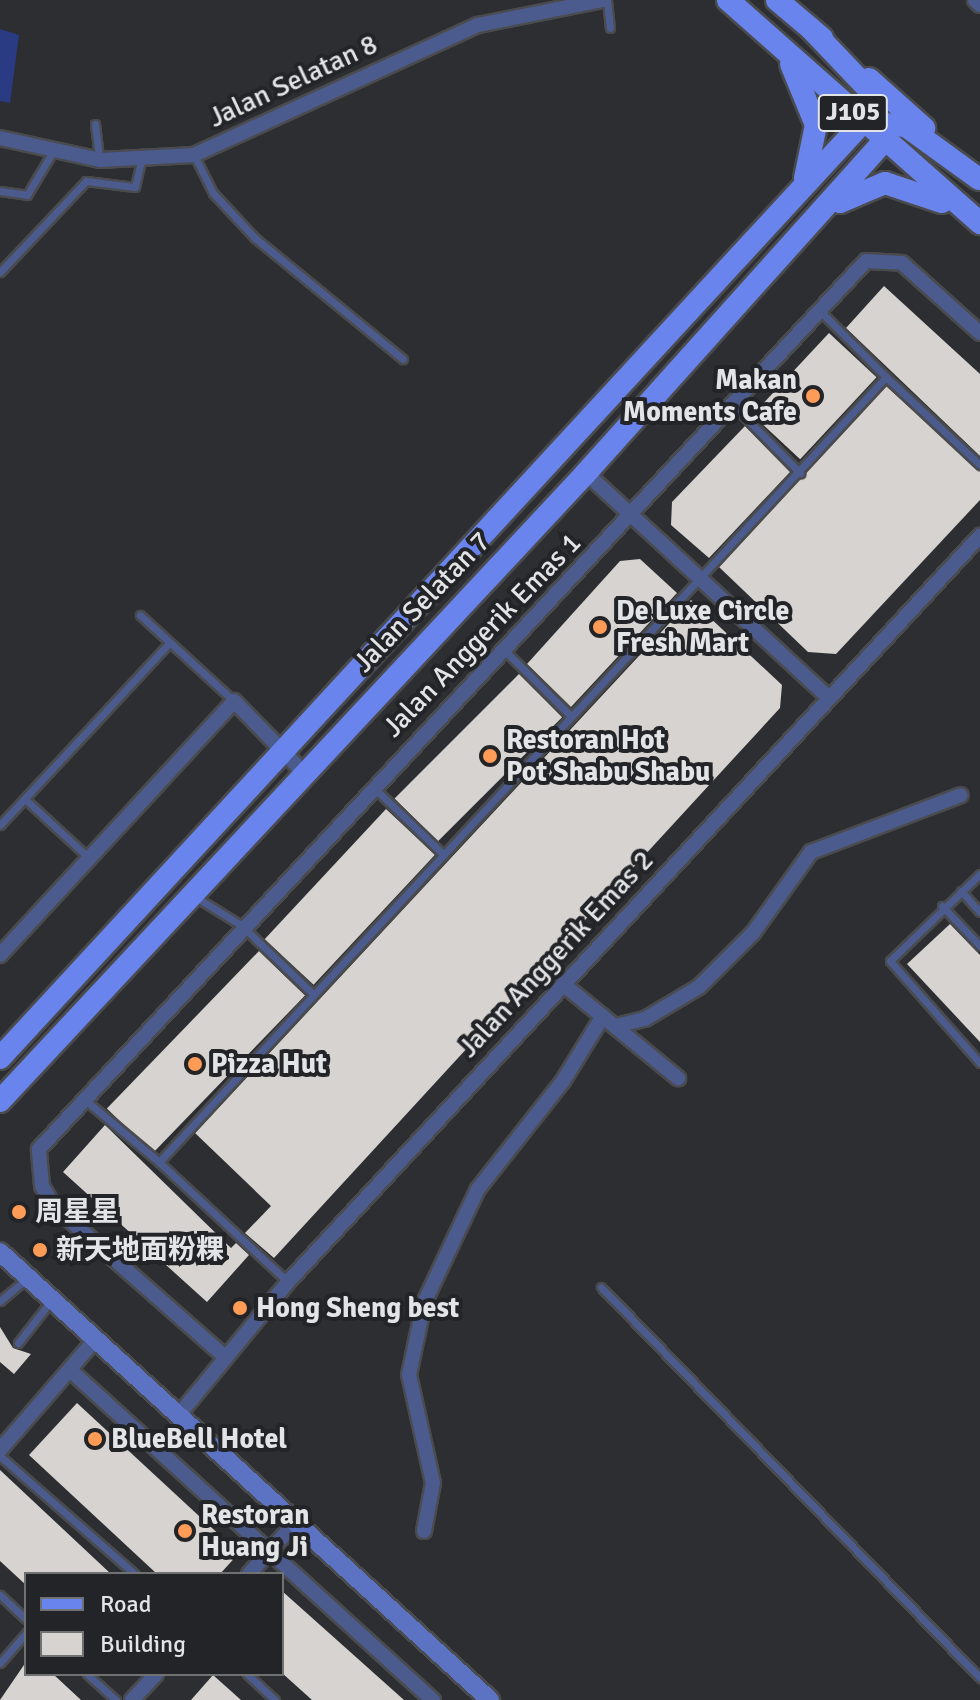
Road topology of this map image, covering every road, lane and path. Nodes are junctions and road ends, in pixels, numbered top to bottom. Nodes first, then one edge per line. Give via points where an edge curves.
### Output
1 (605, 0) edge
2 (728, 0) edge
3 (777, 0) edge
4 (975, 0) edge
5 (980, 5) edge
6 (610, 28) dead end
7 (811, 29) junction
8 (785, 53) junction
9 (95, 124) dead end
10 (877, 128) junction
11 (0, 138) edge
12 (52, 153) junction
13 (194, 155) junction
14 (100, 160) junction
15 (141, 162) junction
16 (980, 179) edge
17 (0, 191) edge
18 (797, 193) junction
19 (828, 208) junction
20 (976, 220) edge
21 (0, 272) edge
22 (819, 310) junction
23 (980, 333) edge
24 (403, 359) dead end
25 (886, 377) junction
26 (735, 407) junction
27 (980, 465) edge
28 (586, 473) junction
29 (800, 473) junction
30 (633, 516) junction
31 (980, 537) edge
32 (700, 578) junction
33 (140, 615) dead end
34 (169, 643) junction
35 (502, 648) junction
36 (829, 698) junction
37 (234, 701) junction
38 (571, 716) junction
39 (281, 749) junction
40 (303, 772) junction
41 (372, 786) junction
42 (961, 795) dead end
43 (25, 799) junction
44 (0, 825) edge
45 (444, 855) junction
46 (89, 858) junction
47 (980, 874) edge
48 (961, 891) junction
49 (192, 895) junction
50 (942, 906) junction
51 (980, 912) edge
52 (241, 925) junction
53 (980, 946) edge
54 (0, 955) edge
55 (563, 984) junction
56 (313, 994) junction
57 (603, 1016) junction
58 (616, 1026) junction
59 (0, 1058) edge
60 (980, 1063) edge
61 (678, 1078) dead end
62 (83, 1098) junction
63 (0, 1101) edge
64 (159, 1162) junction
65 (0, 1252) edge
66 (27, 1278) junction
67 (288, 1282) junction
68 (601, 1287) dead end
69 (52, 1300) junction
70 (0, 1301) edge
71 (95, 1340) junction
72 (18, 1343) dead end
73 (224, 1356) junction
74 (70, 1370) junction
75 (178, 1416) junction
76 (0, 1453) edge
77 (295, 1523) junction
78 (424, 1531) dead end
79 (270, 1551) junction
80 (133, 1572) edge
81 (251, 1572) edge
82 (0, 1595) edge
83 (24, 1617) edge
84 (24, 1635) edge
85 (0, 1663) edge
86 (89, 1676) edge
87 (154, 1676) edge
88 (249, 1676) edge
89 (980, 1678) edge
90 (116, 1700) edge
91 (132, 1700) edge
92 (275, 1700) edge
93 (433, 1700) edge
94 (490, 1700) edge

1 - 6 lane
1 - 13 street, Jalan Selatan 8 via 478,25
2 - 8 main road, J105
3 - 7 main road, J105
4 - 5 street
7 - 10 main road via 872,93
7 - 16 main road, J105
8 - 10 main road, J105
8 - 18 main road via 818,136
9 - 14 lane
10 - 16 main road via 915,131
10 - 18 main road, Jalan Selatan 7
10 - 19 main road, Jalan Selatan 7
10 - 20 main road, J105
11 - 12 street, Jalan Selatan 8
12 - 14 street, Jalan Selatan 8
12 - 17 lane via 27,195 14,198
13 - 15 street, Jalan Selatan 8
13 - 24 lane via 213,193 255,238
14 - 15 street, Jalan Selatan 8
15 - 21 lane via 135,187 86,181
18 - 39 main road, Jalan Selatan 7
19 - 20 main road via 885,183 914,188
19 - 28 main road, Jalan Selatan 7
22 - 23 street, Jalan Anggerik Emas 1 via 866,261 902,263
22 - 25 lane
22 - 26 street, Jalan Anggerik Emas 1
25 - 27 lane
25 - 29 lane
26 - 29 lane
26 - 30 street, Jalan Anggerik Emas 1
28 - 30 street
28 - 40 main road, Jalan Selatan 7
29 - 32 lane
30 - 32 street
30 - 35 street, Jalan Anggerik Emas 1
31 - 36 street, Jalan Anggerik Emas 2
32 - 36 street
32 - 38 lane
33 - 34 lane
34 - 37 lane
34 - 43 lane
35 - 38 lane
35 - 41 street, Jalan Anggerik Emas 1
36 - 55 street, Jalan Anggerik Emas 2
37 - 39 street
37 - 46 street
38 - 45 lane
39 - 40 street
39 - 59 main road, Jalan Selatan 7
40 - 49 main road, Jalan Selatan 7
41 - 45 lane
41 - 52 street, Jalan Anggerik Emas 1
42 - 58 street via 811,852 753,933 699,987 645,1019
43 - 44 lane
43 - 46 lane
45 - 56 lane
46 - 54 street
47 - 48 lane
48 - 50 lane
48 - 51 lane
49 - 52 lane
49 - 63 main road, Jalan Selatan 7
50 - 53 lane
50 - 60 lane via 890,961
52 - 56 lane
52 - 62 street, Jalan Anggerik Emas 1
55 - 57 street
55 - 67 street, Jalan Anggerik Emas 2
56 - 64 lane
57 - 58 street
57 - 78 street via 563,1081 478,1189 424,1303 409,1375 433,1483
58 - 61 street
62 - 64 lane
62 - 73 street, Jalan Anggerik Emas 1 via 39,1149 42,1186 53,1205
64 - 67 lane
65 - 66 street
66 - 69 street
66 - 70 lane
67 - 73 street, Jalan Anggerik Emas 2
68 - 89 lane
69 - 71 street
69 - 72 lane
71 - 74 street
71 - 75 street
73 - 75 street, Jalan Anggerik Emas 2
74 - 76 street
74 - 79 street
75 - 77 street
76 - 80 lane
77 - 79 street
77 - 94 street
79 - 81 street
79 - 93 street
82 - 83 lane
84 - 85 lane
86 - 90 lane
87 - 91 street
88 - 92 lane

